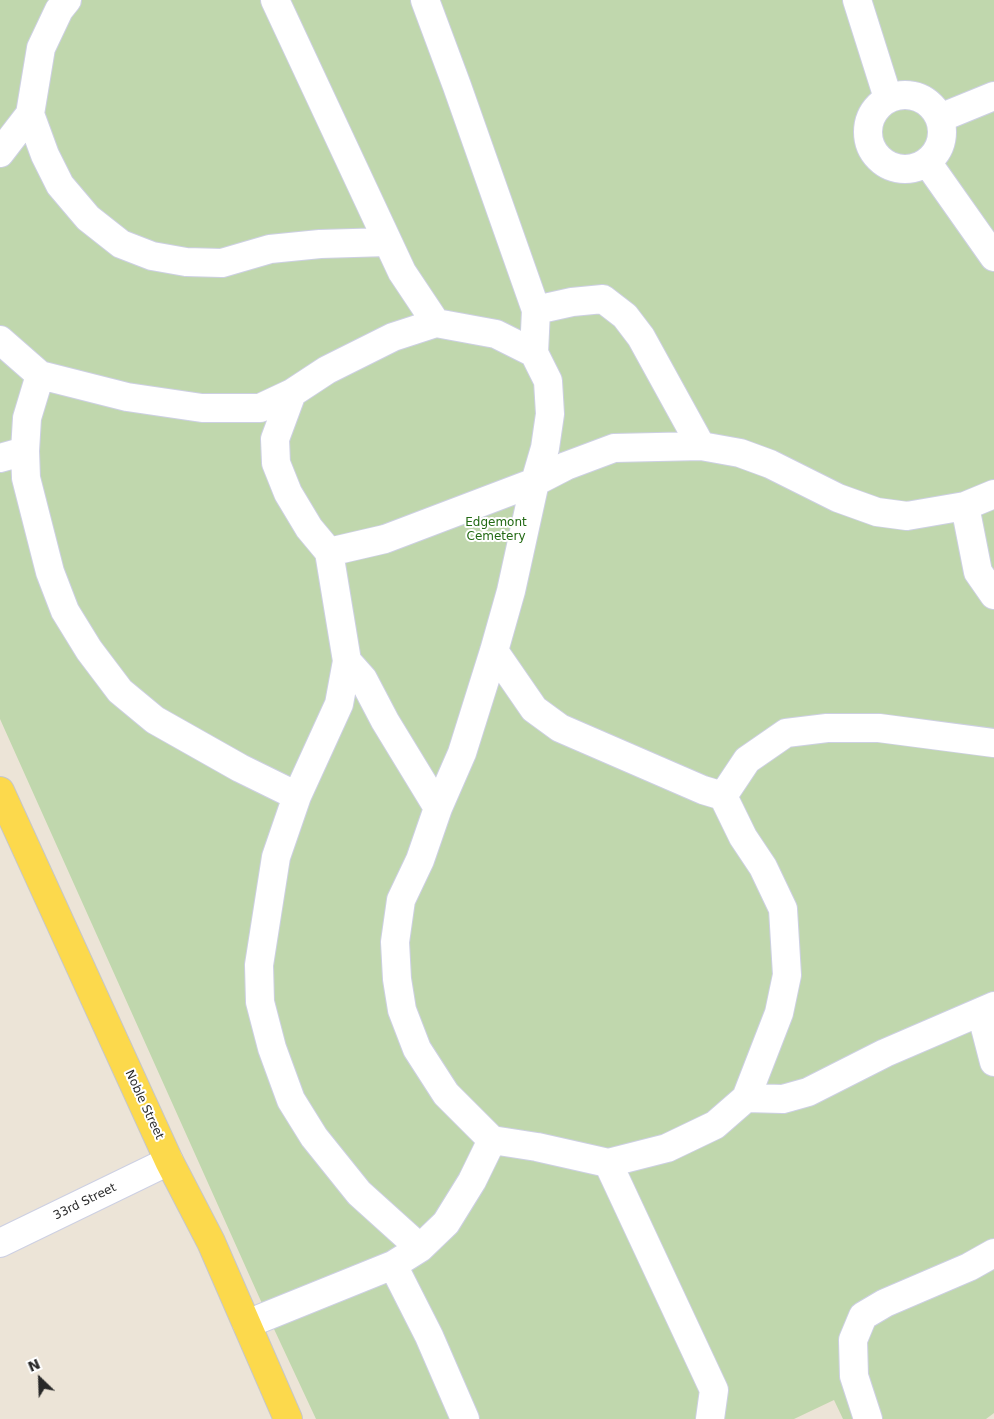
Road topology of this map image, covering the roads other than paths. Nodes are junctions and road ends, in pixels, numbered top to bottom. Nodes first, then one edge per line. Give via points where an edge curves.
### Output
1 (67, 0) edge
2 (275, 0) edge
3 (426, 0) edge
4 (857, 0) edge
5 (994, 96) edge
6 (888, 98) junction
7 (30, 114) junction
8 (940, 118) junction
9 (0, 153) edge
10 (927, 162) junction
11 (387, 242) junction
12 (994, 257) edge
13 (536, 310) junction
14 (436, 324) junction
15 (0, 340) edge
16 (534, 353) junction
17 (40, 375) junction
18 (292, 393) junction
19 (701, 446) junction
20 (12, 455) edge
21 (535, 482) junction
22 (994, 494) edge
23 (965, 506) junction
24 (329, 552) junction
25 (994, 595) edge
26 (494, 651) junction
27 (347, 661) junction
28 (994, 743) edge
29 (297, 796) junction
30 (723, 796) junction
31 (2, 801) edge
32 (438, 808) junction
33 (988, 1009) edge
34 (994, 1062) edge
35 (746, 1098) junction
36 (492, 1140) junction
37 (169, 1161) junction
38 (608, 1163) junction
39 (0, 1244) edge
40 (420, 1248) junction
41 (994, 1252) edge
42 (393, 1265) junction
43 (248, 1324) junction
44 (288, 1419) edge
45 (465, 1419) edge
46 (710, 1419) edge
47 (868, 1419) edge

1 - 7 street via 41,48
2 - 11 street
3 - 13 street
4 - 6 street
5 - 8 street
6 - 8 street via 900,94 913,95 934,107
6 - 10 street via 878,105 869,122 868,140 873,151 892,167 916,168
7 - 9 street
7 - 11 street via 60,185 88,218 121,244 152,256 186,262 222,263 270,249
8 - 10 street via 943,130 941,143
10 - 12 street
11 - 14 street via 402,272
13 - 16 street
13 - 19 street via 603,299 625,316 641,337
14 - 16 street via 496,334
14 - 18 street via 393,337 327,370
15 - 17 street
16 - 21 street via 548,381 550,414
17 - 18 street via 127,397 202,408 260,408
17 - 20 street
18 - 24 street via 275,439 276,463 288,493 309,528
19 - 21 street via 614,448
19 - 23 street via 740,453 770,464 838,498 877,512 907,516
20 - 29 street via 26,478 50,572 65,611 120,691 155,720
21 - 24 street via 385,539
21 - 26 street
22 - 23 street
23 - 25 street via 978,572
24 - 27 street
26 - 30 street via 534,710 560,728
26 - 32 street via 462,753
27 - 29 street via 339,704
27 - 32 street via 363,679
28 - 30 street via 879,728 827,728 786,733 748,760
29 - 40 street via 276,857 258,965 260,1002 272,1048 291,1100 314,1138 359,1193
30 - 35 street via 783,909 787,975 779,1013
31 - 37 main road, Noble Street
32 - 36 street via 420,860 401,900 395,942 402,1010 417,1049 446,1094
33 - 34 street
33 - 35 street via 885,1053 808,1092 783,1099
35 - 38 street via 715,1125 667,1148
36 - 38 street
36 - 40 street via 446,1224
37 - 39 street, 33rd Street
37 - 43 main road, Noble Street
38 - 46 street via 714,1390
40 - 42 street
41 - 47 street via 969,1267 885,1303 863,1316 853,1340 854,1376
42 - 43 street
42 - 45 street via 429,1336
43 - 44 main road, Noble Street

